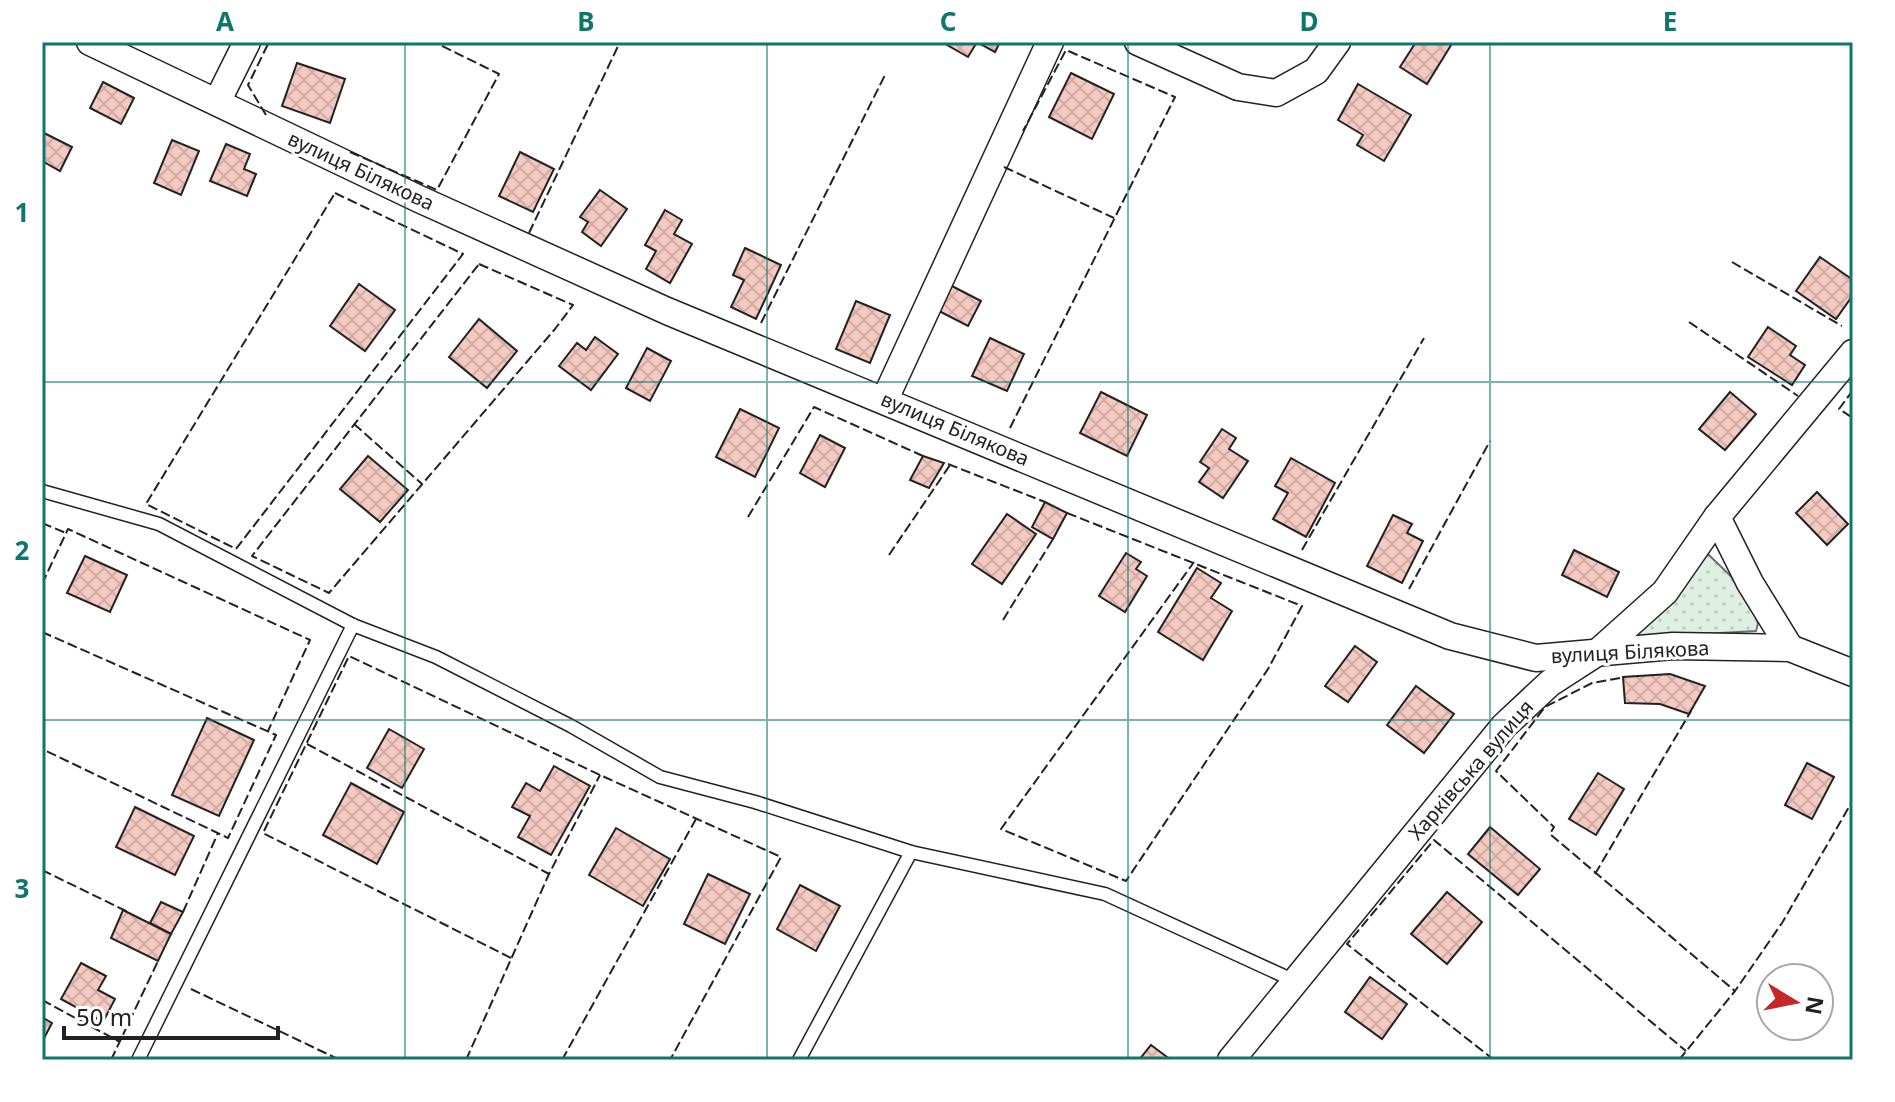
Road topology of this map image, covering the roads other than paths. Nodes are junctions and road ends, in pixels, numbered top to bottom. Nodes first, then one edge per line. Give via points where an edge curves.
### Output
1 (90, 42) edge
2 (247, 42) edge
3 (1050, 42) edge
4 (1138, 42) edge
5 (1337, 42) edge
6 (217, 102) junction
7 (1853, 353) edge
8 (885, 399) junction
9 (42, 491) edge
10 (1717, 517) junction
11 (353, 625) junction
12 (1790, 648) junction
13 (1598, 652) junction
14 (1853, 673) edge
15 (911, 852) junction
16 (1297, 982) junction
17 (138, 1060) edge
18 (799, 1060) edge
19 (1231, 1060) edge

1 - 6 street, вулиця Білякова
2 - 6 street
3 - 8 street
4 - 5 street via 1238,87 1276,93 1316,71
6 - 8 street, вулиця Білякова via 667,311
7 - 10 street, Харківська вулиця
8 - 13 street, вулиця Білякова via 1450,636 1536,658
9 - 11 lane via 159,524
10 - 12 street
10 - 13 street, Харківська вулиця via 1665,592
11 - 15 lane via 436,657 660,777
11 - 17 lane
12 - 13 street, вулиця Білякова via 1673,646
12 - 14 street, вулиця Білякова
13 - 16 street, Харківська вулиця via 1550,683 1504,726
15 - 16 lane via 1105,894
15 - 18 lane
16 - 19 street, Харківська вулиця

